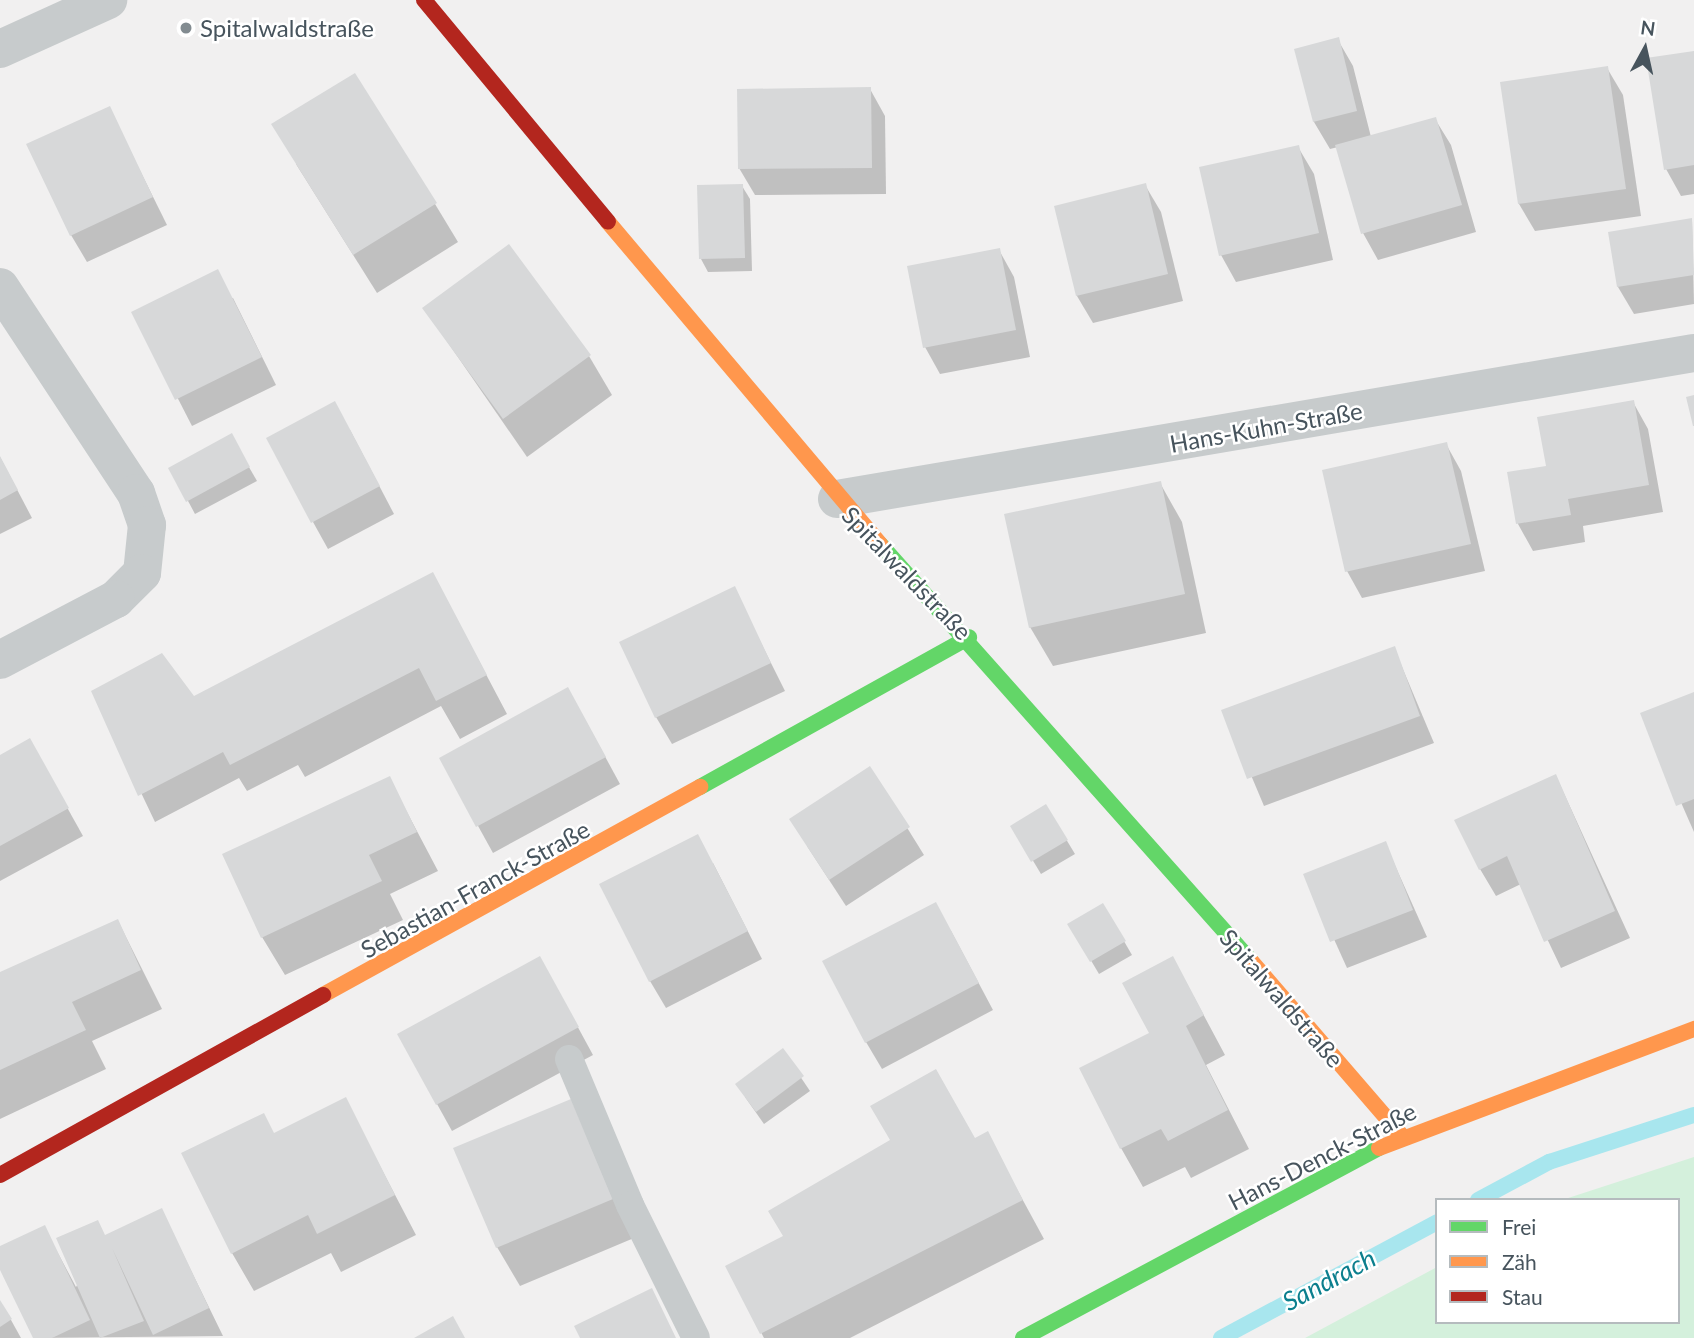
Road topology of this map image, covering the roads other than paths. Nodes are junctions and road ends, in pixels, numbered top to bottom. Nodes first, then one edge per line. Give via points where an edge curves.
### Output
1 (108, 0) edge
2 (424, 0) edge
3 (0, 49) edge
4 (0, 287) edge
5 (1694, 353) edge
6 (837, 499) junction
7 (969, 637) junction
8 (0, 660) edge
9 (1694, 1029) edge
10 (569, 1059) dead end
11 (1402, 1136) junction
12 (0, 1175) edge
13 (696, 1338) edge
14 (1023, 1338) edge

1 - 3 street
2 - 6 street, Spitalwaldstraße
4 - 8 street via 136,493 147,525 142,573 116,599
5 - 6 street, Hans-Kuhn-Straße
6 - 7 street, Spitalwaldstraße
7 - 11 street, Spitalwaldstraße
7 - 12 street, Sebastian-Franck-Straße
9 - 11 street, Hans-Denck-Straße
10 - 13 lane via 630,1205
11 - 14 street, Hans-Denck-Straße

